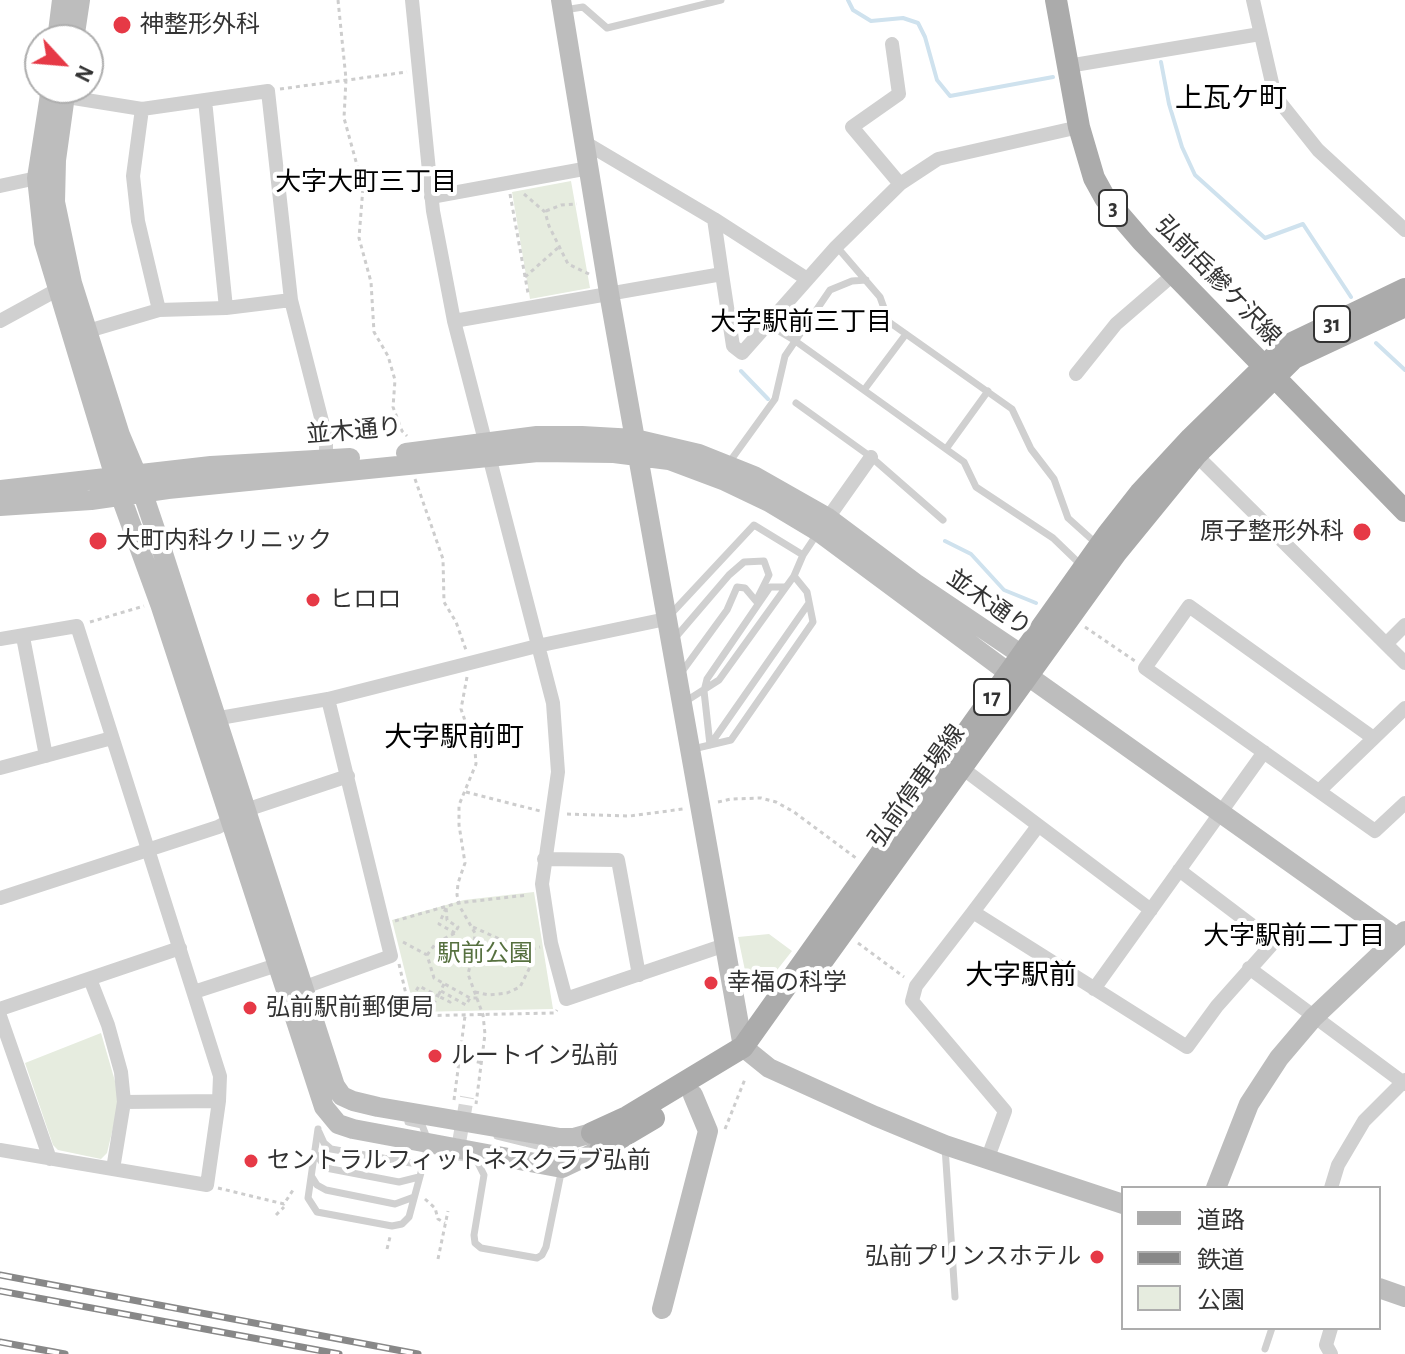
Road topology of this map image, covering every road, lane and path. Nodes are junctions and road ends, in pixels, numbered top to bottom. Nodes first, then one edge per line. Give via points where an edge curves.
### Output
1 (62, 0) edge
2 (80, 0) edge
3 (338, 0) edge
4 (412, 0) edge
5 (721, 0) edge
6 (1056, 0) edge
7 (1253, 0) edge
8 (561, 5) edge
9 (59, 24) edge
10 (76, 24) edge
11 (1260, 34) junction
12 (892, 44) dead end
13 (1068, 66) junction
14 (418, 71) junction
15 (346, 79) junction
16 (268, 91) junction
17 (205, 100) junction
18 (104, 101) edge
19 (55, 104) edge
20 (58, 104) edge
21 (142, 109) junction
22 (1079, 127) junction
23 (584, 142) junction
24 (589, 168) junction
25 (37, 178) junction
26 (508, 183) junction
27 (900, 184) junction
28 (0, 186) edge
29 (431, 197) junction
30 (585, 203) dead end
31 (545, 212) junction
32 (714, 219) junction
33 (1405, 230) edge
34 (560, 246) junction
35 (836, 247) junction
36 (722, 274) junction
37 (1174, 274) junction
38 (525, 277) junction
39 (807, 279) junction
40 (866, 280) junction
41 (603, 285) junction
42 (66, 286) junction
43 (1405, 289) edge
44 (291, 300) junction
45 (1405, 306) edge
46 (530, 307) junction
47 (226, 308) junction
48 (159, 310) junction
49 (0, 321) edge
50 (454, 321) junction
51 (767, 324) junction
52 (88, 331) junction
53 (906, 334) junction
54 (794, 340) junction
55 (1269, 372) junction
56 (1076, 374) dead end
57 (864, 390) junction
58 (988, 391) junction
59 (796, 403) dead end
60 (410, 439) dead end
61 (636, 447) junction
62 (946, 449) junction
63 (487, 450) junction
64 (1196, 455) junction
65 (871, 457) junction
66 (728, 464) junction
67 (326, 467) junction
68 (114, 475) junction
69 (414, 476) dead end
70 (139, 483) junction
71 (0, 490) edge
72 (121, 497) junction
73 (1403, 504) edge
74 (0, 506) edge
75 (943, 520) dead end
76 (823, 525) junction
77 (1099, 546) junction
78 (803, 555) junction
79 (1084, 568) junction
80 (794, 576) junction
81 (809, 603) junction
82 (147, 605) dead end
83 (666, 619) junction
84 (1077, 622) dead end
85 (1405, 625) edge
86 (77, 626) junction
87 (23, 637) junction
88 (0, 639) edge
89 (670, 642) junction
90 (1386, 644) junction
91 (537, 646) junction
92 (470, 662) junction
93 (1405, 663) edge
94 (1020, 668) junction
95 (1145, 668) junction
96 (677, 678) junction
97 (704, 691) junction
98 (328, 699) junction
99 (681, 703) junction
100 (1405, 708) edge
101 (214, 719) junction
102 (1372, 737) junction
103 (112, 738) junction
104 (710, 745) junction
105 (689, 750) junction
106 (1264, 752) junction
107 (46, 756) junction
108 (0, 768) edge
109 (962, 768) junction
110 (348, 776) junction
111 (1319, 791) junction
112 (465, 792) junction
113 (1405, 803) edge
114 (1221, 812) junction
115 (552, 814) junction
116 (237, 816) junction
117 (1038, 826) junction
118 (149, 850) junction
119 (544, 859) junction
120 (1179, 870) junction
121 (544, 894) junction
122 (0, 898) edge
123 (458, 903) junction
124 (446, 906) junction
125 (1151, 910) junction
126 (973, 912) junction
127 (383, 924) junction
128 (472, 927) junction
129 (455, 933) junction
130 (1401, 934) edge
131 (853, 939) dead end
132 (551, 943) junction
133 (409, 944) dead end
134 (725, 945) junction
135 (180, 948) junction
136 (526, 951) junction
137 (427, 955) junction
138 (391, 956) junction
139 (277, 965) junction
140 (1249, 968) junction
141 (639, 975) junction
142 (90, 979) junction
143 (445, 984) junction
144 (916, 986) junction
145 (302, 988) junction
146 (1094, 989) junction
147 (194, 992) junction
148 (475, 992) junction
149 (440, 994) junction
150 (470, 998) junction
151 (478, 998) junction
152 (566, 999) junction
153 (408, 1004) junction
154 (0, 1009) edge
155 (428, 1015) junction
156 (483, 1015) junction
157 (0, 1016) edge
158 (465, 1016) junction
159 (1313, 1018) junction
160 (749, 1051) junction
161 (461, 1059) junction
162 (483, 1063) junction
163 (745, 1079) dead end
164 (1404, 1082) edge
165 (693, 1095) junction
166 (342, 1096) junction
167 (454, 1100) dead end
168 (219, 1101) junction
169 (124, 1102) junction
170 (324, 1107) junction
171 (378, 1107) junction
172 (473, 1114) junction
173 (708, 1131) junction
174 (596, 1142) junction
175 (945, 1145) junction
176 (0, 1150) edge
177 (427, 1150) junction
178 (470, 1151) junction
179 (315, 1153) junction
180 (50, 1159) junction
181 (987, 1160) junction
182 (562, 1168) junction
183 (113, 1169) junction
184 (312, 1176) junction
185 (419, 1177) junction
186 (207, 1185) junction
187 (1217, 1186) edge
188 (1332, 1186) edge
189 (293, 1190) dead end
190 (414, 1197) junction
191 (425, 1199) dead end
192 (1121, 1203) edge
193 (284, 1207) dead end
194 (448, 1211) dead end
195 (276, 1215) dead end
196 (445, 1223) junction
197 (390, 1233) dead end
198 (387, 1249) dead end
199 (438, 1259) dead end
200 (1381, 1289) edge
201 (955, 1297) dead end
202 (1405, 1297) edge
203 (662, 1309) dead end
204 (1271, 1330) edge
205 (1330, 1330) edge
206 (1265, 1349) dead end
207 (1331, 1354) edge

1 - 9 street
2 - 10 street
3 - 15 path
4 - 14 street
5 - 8 lane via 607,28 583,7
6 - 13 main road, 弘前岳鰺ケ沢線 / 3
7 - 11 street
8 - 23 street
11 - 13 street
11 - 33 street via 1275,96 1288,115
12 - 27 street via 899,94 852,127
13 - 22 main road, 弘前岳鰺ケ沢線 / 3
14 - 15 path
14 - 29 street
15 - 16 path
15 - 60 path via 344,118 363,187 359,238 371,282 374,332 395,380 393,407
16 - 17 street
16 - 44 street
17 - 21 street
17 - 47 street
18 - 21 street
19 - 25 street
20 - 42 street via 55,202
21 - 48 street via 133,176
22 - 27 street via 938,159
22 - 37 main road, 弘前岳鰺ケ沢線 / 3 via 1105,198
23 - 24 street
23 - 32 street
24 - 26 street
24 - 41 street
25 - 28 street
25 - 42 street via 44,242
26 - 29 street
26 - 31 path
26 - 38 path
27 - 35 street
29 - 50 street
30 - 31 path
31 - 34 path
32 - 36 street
32 - 39 street
34 - 38 path
34 - 41 path via 571,267
35 - 39 street
35 - 40 lane
36 - 41 street
36 - 51 street via 733,346 742,353
37 - 55 main road, 弘前岳鰺ケ沢線 / 3
37 - 56 street via 1116,324
38 - 46 path
39 - 51 street
40 - 53 lane via 880,297 889,322
40 - 54 lane via 830,290
41 - 46 street
41 - 61 street
42 - 49 street
42 - 52 street
42 - 68 street
43 - 55 main road, 31 via 1284,347
44 - 47 street
44 - 67 street via 326,437
45 - 55 main road, 31
46 - 50 street
47 - 48 street
48 - 52 street
50 - 63 street
51 - 54 lane
52 - 70 street
53 - 57 lane
53 - 58 lane
54 - 57 lane
54 - 66 lane via 775,399
55 - 64 main road, 弘前停車場線 / 17
55 - 73 main road, 弘前岳鰺ケ沢線 / 3
55 - 77 main road, 弘前停車場線 / 17 via 1140,493
57 - 62 lane
58 - 62 lane
58 - 77 lane via 1012,409 1031,449 1054,479 1068,518
59 - 65 lane
61 - 63 street, 並木通り
61 - 66 street, 並木通り via 688,451
61 - 76 street, 並木通り
61 - 83 street
62 - 79 lane via 964,462 976,487 1053,538
63 - 67 street, 並木通り
63 - 91 street
64 - 90 street
64 - 94 main road, 弘前停車場線 / 17
65 - 75 lane
65 - 76 street
66 - 76 street, 並木通り
67 - 70 street, 並木通り
68 - 70 street, 並木通り
68 - 71 street, 並木通り
68 - 72 street
69 - 92 path via 443,559 444,602
70 - 72 street, 並木通り
70 - 101 street
72 - 74 street, 並木通り
72 - 116 street
76 - 78 lane
76 - 94 street, 並木通り
77 - 79 main road, 弘前停車場線 / 17
78 - 80 lane
78 - 83 lane via 754,525
79 - 94 main road, 弘前停車場線 / 17
80 - 81 lane
80 - 97 lane via 719,680
81 - 104 lane
81 - 104 lane via 813,622 746,719 731,740
82 - 86 path
83 - 89 street
83 - 91 street
84 - 95 path
85 - 90 street
86 - 87 street
86 - 103 street
87 - 88 street
87 - 107 street
89 - 96 street
89 - 96 lane via 744,562 764,561 769,575 756,601 737,587 727,610
90 - 93 street
91 - 92 street
91 - 115 street via 557,739
92 - 98 street
92 - 112 path via 461,709 476,764
94 - 109 main road, 弘前停車場線 / 17
94 - 114 street, 並木通り
94 - 160 main road, 弘前停車場線 / 17
95 - 102 street via 1189,606
95 - 106 street
96 - 99 street
97 - 99 lane
97 - 104 lane
98 - 101 street
98 - 110 street
99 - 105 street
100 - 102 street
101 - 116 street
102 - 111 street
103 - 107 street
103 - 118 street
104 - 105 lane
105 - 134 street
106 - 111 street
106 - 114 street
107 - 108 street
109 - 117 street
109 - 160 main road, 弘前停車場線 / 17
110 - 116 street
110 - 127 street
111 - 113 street via 1375,831
112 - 115 path
112 - 123 path via 459,805 465,863
114 - 120 street
114 - 130 street, 並木通り
115 - 119 street
116 - 118 street
116 - 139 street
116 - 145 street
117 - 125 street
117 - 126 street
118 - 122 street
118 - 135 street
119 - 121 street
119 - 141 street via 618,860
120 - 125 street
120 - 140 street via 1274,942
121 - 123 path
121 - 132 street
123 - 124 path
123 - 128 path
124 - 127 path
124 - 129 path via 447,920 458,927
124 - 129 path via 439,924
125 - 146 street
126 - 144 street
126 - 146 street
127 - 138 street
128 - 136 path
128 - 148 path via 476,941 468,974
129 - 137 path
130 - 159 street
131 - 144 path
132 - 136 path
132 - 152 street
133 - 137 path
134 - 141 street
134 - 160 street
135 - 142 street
135 - 147 street
136 - 148 path via 530,967 520,987 498,994
137 - 143 path via 434,978
138 - 145 street
138 - 153 path via 400,965
139 - 147 street
139 - 170 street
140 - 146 street via 1187,1047
140 - 159 street
141 - 152 street
142 - 154 street
142 - 169 street via 121,1072
143 - 149 path
143 - 150 path
144 - 181 street via 912,1001 1005,1111
145 - 166 street
147 - 168 street via 220,1076
148 - 151 path
149 - 150 path via 466,1005
149 - 153 path via 419,986
149 - 155 path
150 - 151 path
151 - 156 path
152 - 156 path via 555,1013
153 - 155 path via 411,1016
155 - 158 path
156 - 158 path
156 - 162 path
157 - 180 street
158 - 161 path
159 - 164 street
159 - 187 street via 1249,1104
160 - 165 main road, 弘前停車場線 / 17
160 - 174 main road, 弘前停車場線 / 17 via 627,1117
160 - 175 street via 769,1068
161 - 162 path
161 - 167 path
162 - 172 path
163 - 173 path via 722,1137
164 - 188 street via 1364,1121
165 - 173 street
165 - 174 main road, 弘前停車場線 / 17
166 - 170 lane
166 - 171 street
168 - 169 street
168 - 186 street
169 - 183 street
170 - 177 street via 346,1127
171 - 172 street
171 - 177 lane via 395,1120 422,1125
172 - 174 street via 500,1126
172 - 182 lane via 503,1139 550,1149
173 - 203 street
174 - 182 street
175 - 181 street
175 - 201 lane
176 - 180 street
177 - 178 street
177 - 179 lane via 411,1163 331,1149 318,1129
177 - 185 lane
178 - 182 street
178 - 182 lane via 484,1175 474,1235 481,1248 542,1255
179 - 184 lane
179 - 185 lane via 326,1168 399,1182
180 - 183 street
181 - 192 street
183 - 186 street
184 - 190 lane via 326,1190 395,1204
184 - 190 lane via 308,1198 317,1212 392,1226 409,1217
185 - 190 lane
186 - 189 path via 284,1204
191 - 196 path
193 - 195 path
194 - 196 path
196 - 199 path
197 - 198 path
200 - 202 street
204 - 206 lane
205 - 207 street via 1326,1345

